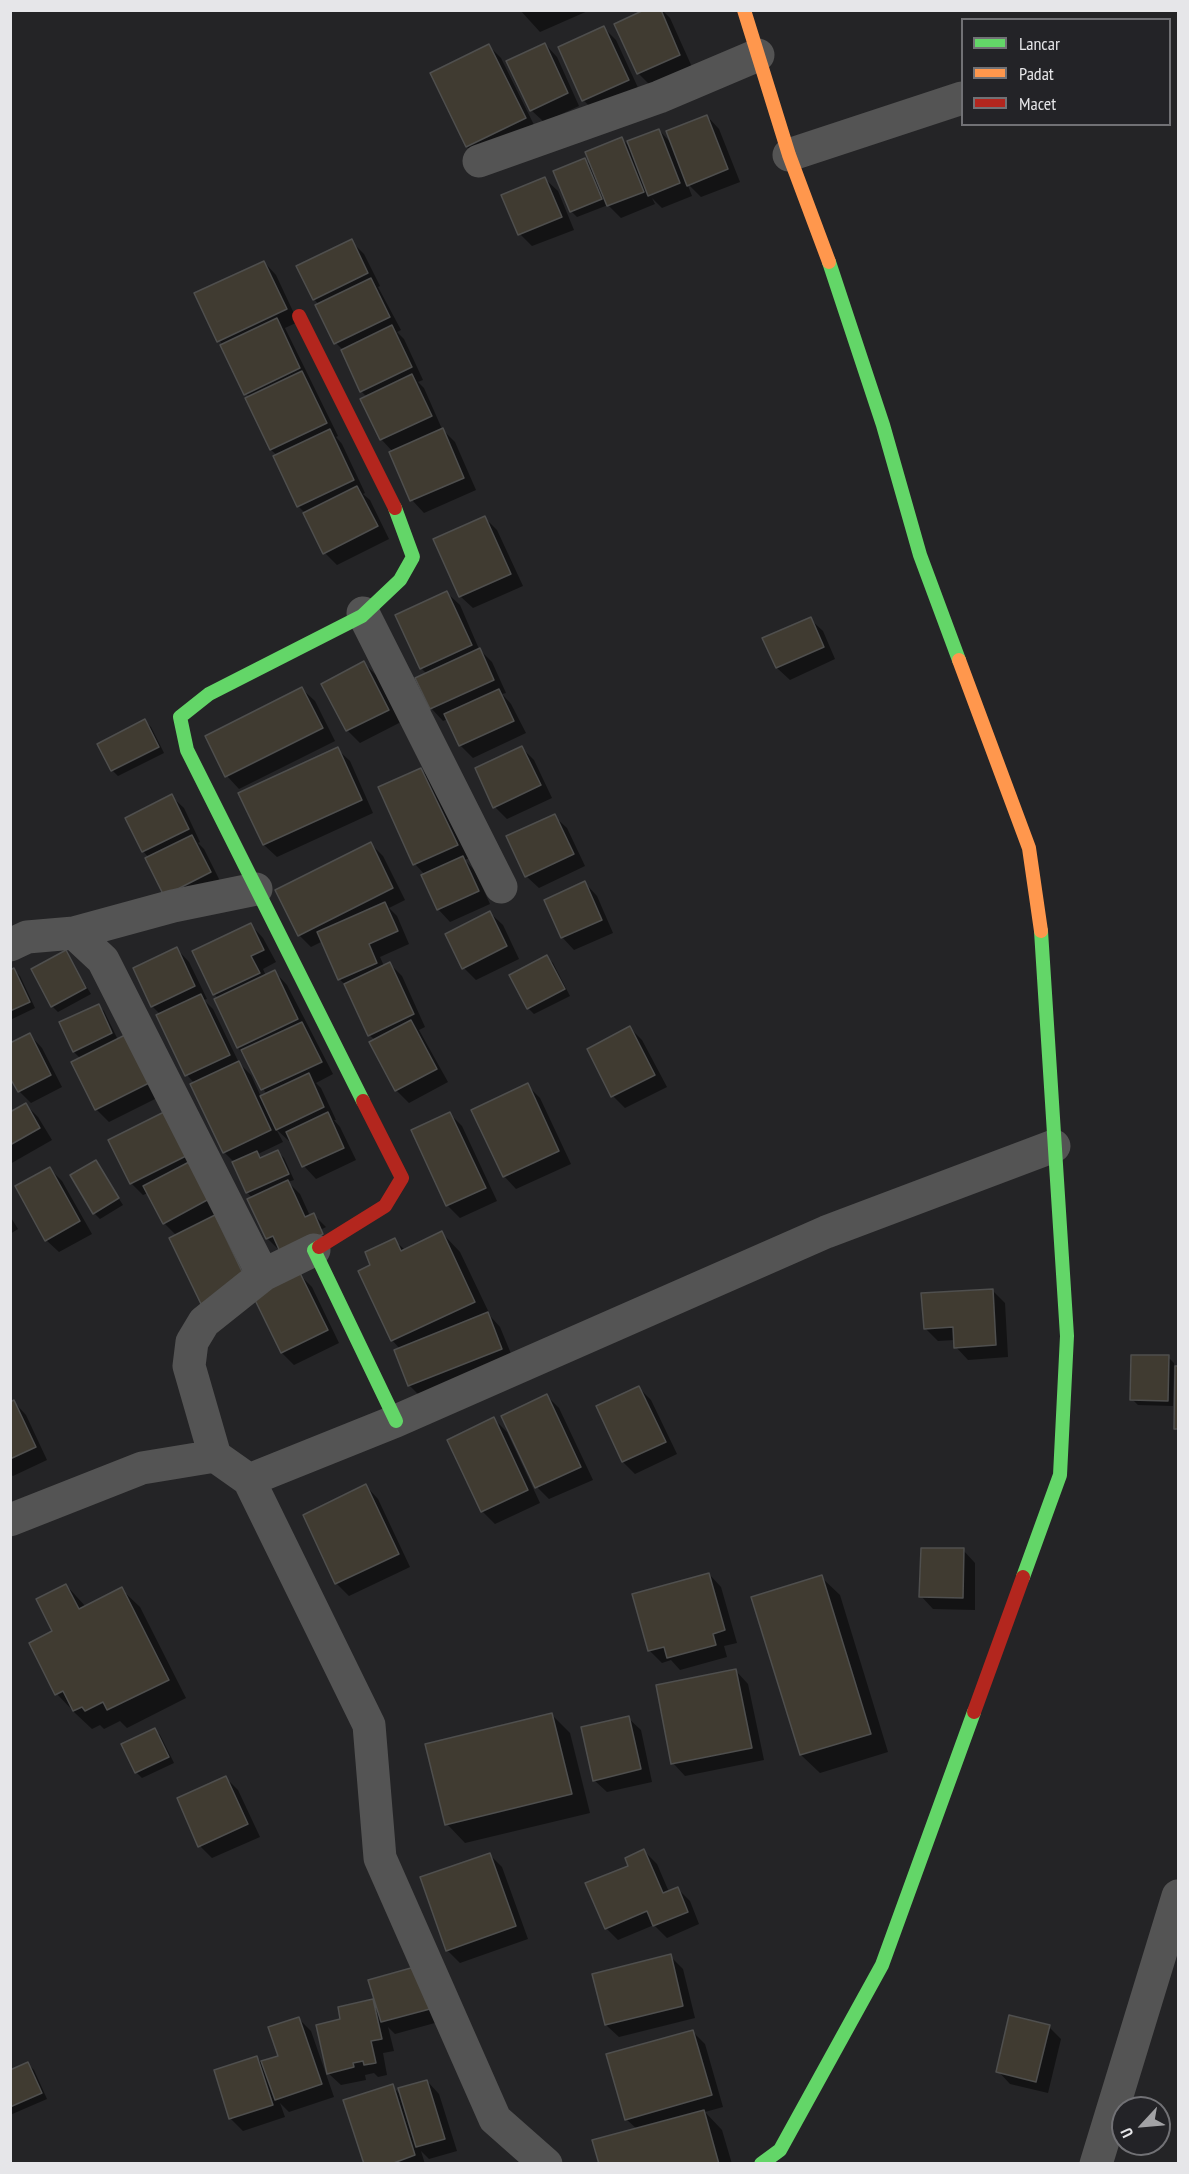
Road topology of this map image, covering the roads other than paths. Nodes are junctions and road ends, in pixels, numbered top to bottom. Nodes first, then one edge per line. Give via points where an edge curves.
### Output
1 (744, 10) edge
2 (759, 55) junction
3 (961, 99) edge
4 (789, 155) junction
5 (479, 161) dead end
6 (299, 315) dead end
7 (363, 613) junction
8 (501, 887) dead end
9 (256, 889) junction
10 (74, 933) junction
11 (10, 945) edge
12 (1054, 1146) junction
13 (314, 1250) junction
14 (263, 1275) junction
15 (396, 1421) junction
16 (215, 1456) junction
17 (249, 1480) junction
18 (10, 1520) edge
19 (1179, 1896) edge
20 (1104, 2162) edge
21 (546, 2163) edge
22 (761, 2163) edge

1 - 2 street
2 - 4 street
2 - 5 street via 659,97
3 - 4 street
4 - 12 street via 883,425 920,555 1029,848 1040,914
6 - 7 street via 398,514 413,557 400,580
7 - 8 street
7 - 9 street via 209,694 180,717 187,750
9 - 10 street
9 - 13 street via 402,1178 385,1206
10 - 11 street via 27,937
10 - 14 street via 103,960
12 - 15 street via 826,1232
12 - 22 street via 1067,1336 1060,1476 882,1965 780,2150
13 - 14 street
13 - 15 street
14 - 16 street via 204,1322 192,1342 189,1366
15 - 17 street
16 - 17 street
16 - 18 street via 142,1468
17 - 21 street via 369,1725 380,1858 495,2119
19 - 20 street

